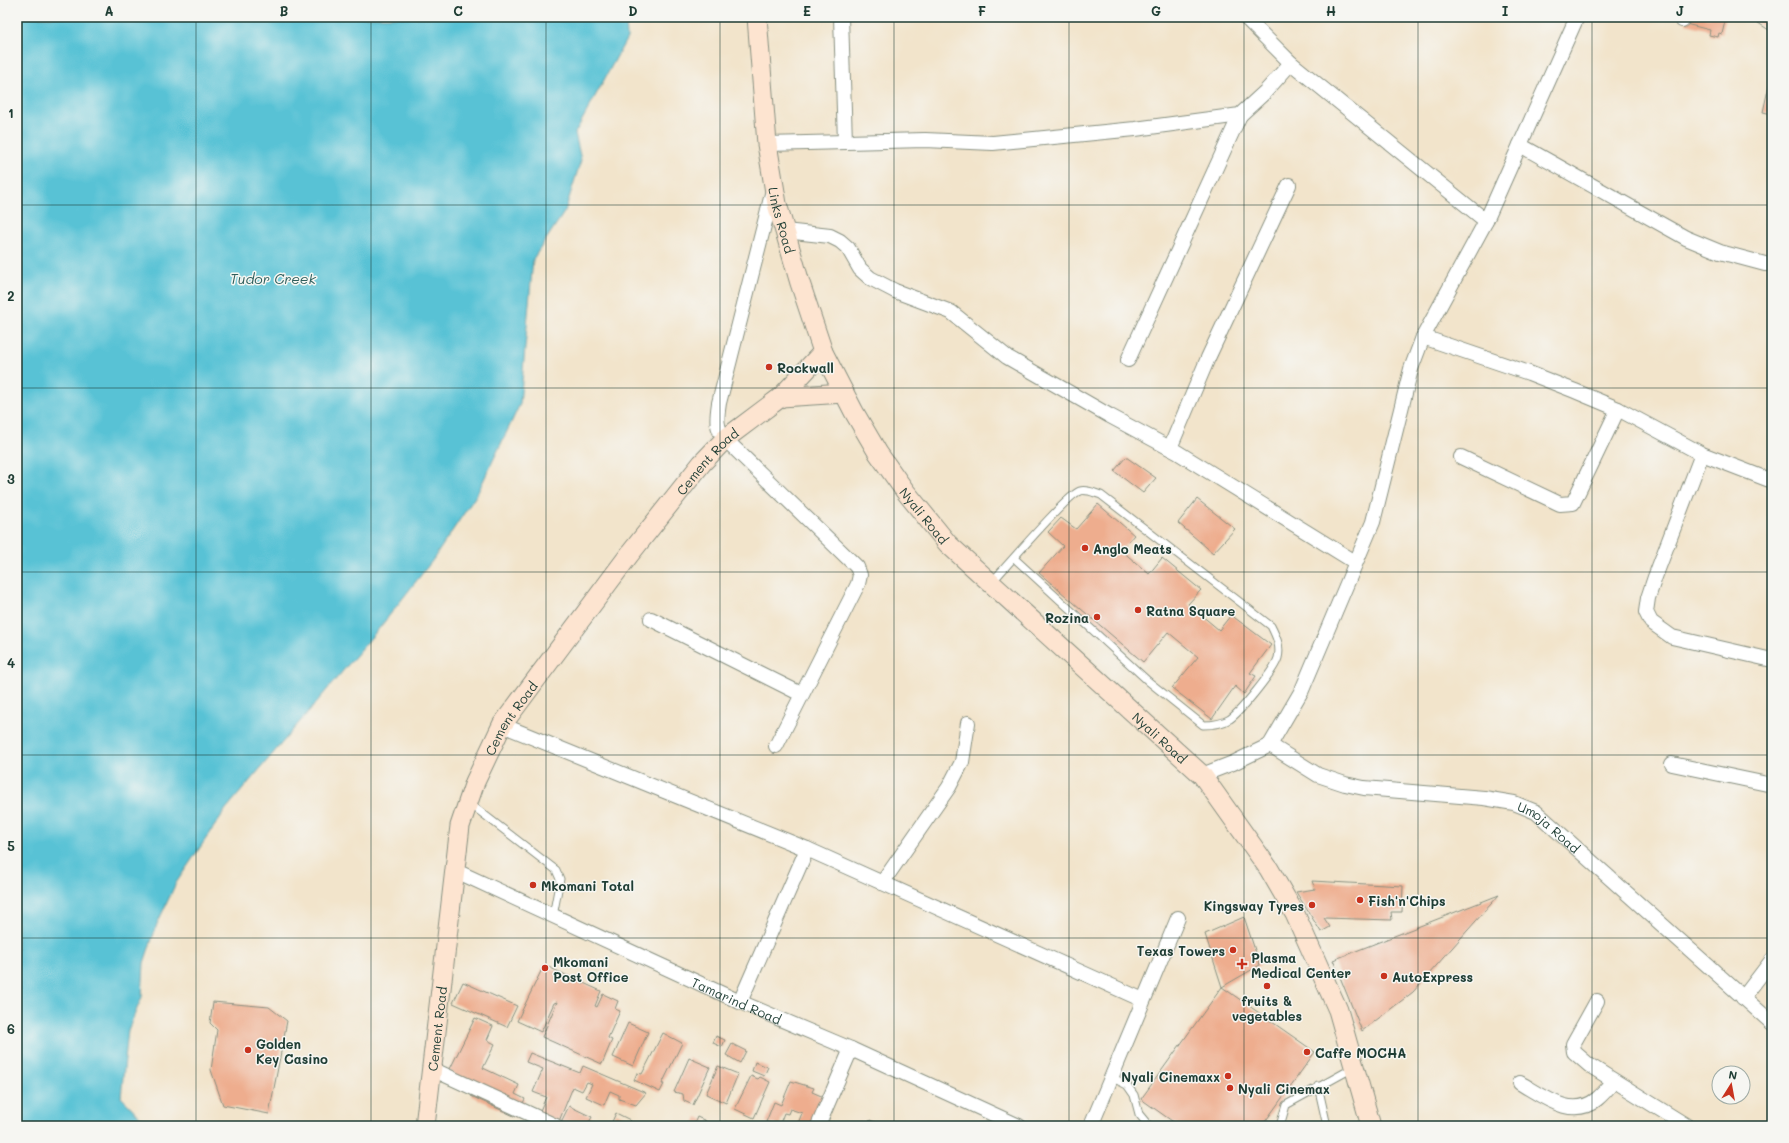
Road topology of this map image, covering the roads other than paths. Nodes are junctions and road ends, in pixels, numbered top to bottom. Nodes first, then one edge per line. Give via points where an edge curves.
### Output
1 (757, 17) edge
2 (841, 17) edge
3 (1245, 17) edge
4 (1577, 17) edge
5 (1291, 63) junction
6 (1240, 116) junction
7 (845, 142) junction
8 (767, 144) junction
9 (1520, 145) junction
10 (774, 185) junction
11 (1289, 185) dead end
12 (1486, 221) junction
13 (785, 231) junction
14 (1772, 264) edge
15 (1423, 338) junction
16 (823, 352) junction
17 (1128, 360) dead end
18 (844, 393) junction
19 (781, 397) junction
20 (1618, 409) junction
21 (854, 412) joint
22 (724, 439) junction
23 (1170, 448) junction
24 (1702, 454) junction
25 (1462, 457) dead end
26 (1772, 481) edge
27 (1014, 558) junction
28 (1355, 562) junction
29 (991, 584) junction
30 (651, 619) dead end
31 (1772, 660) edge
32 (801, 694) junction
33 (968, 723) dead end
34 (502, 725) junction
35 (1270, 745) junction
36 (776, 746) dead end
37 (1672, 764) dead end
38 (1202, 775) junction
39 (1772, 785) edge
40 (468, 802) junction
41 (807, 849) junction
42 (456, 871) junction
43 (882, 883) junction
44 (553, 916) junction
45 (1178, 918) dead end
46 (1772, 960) edge
47 (1743, 998) junction
48 (1143, 1000) junction
49 (1597, 1001) dead end
50 (740, 1002) junction
51 (1772, 1023) edge
52 (850, 1049) junction
53 (1353, 1068) junction
54 (432, 1069) junction
55 (1111, 1077) junction
56 (1614, 1081) junction
57 (1520, 1083) dead end
58 (1318, 1086) junction
59 (425, 1126) edge
60 (556, 1126) edge
61 (818, 1126) edge
62 (1019, 1126) edge
63 (1091, 1126) edge
64 (1150, 1126) edge
65 (1280, 1126) edge
66 (1328, 1126) edge
67 (1371, 1126) edge
68 (1687, 1126) edge

1 - 8 main road, Links Road
2 - 7 street
3 - 5 street
4 - 9 street
5 - 6 street via 1266,92
5 - 12 street
6 - 7 street via 993,143 925,140
6 - 17 street
7 - 8 street
8 - 10 main road, Links Road
9 - 12 street
9 - 14 street via 1686,238 1720,252
10 - 13 main road, Links Road
10 - 22 street via 719,403 717,420
11 - 23 street
12 - 15 street
13 - 16 main road, Links Road
13 - 23 street via 830,236 840,241 848,248 860,269 870,278 895,291 951,312 1007,357
15 - 20 street via 1529,373
15 - 28 street via 1409,376 1373,522
16 - 18 main road, Links Road
16 - 19 main road, Cement Road
18 - 19 main road
18 - 21 main road, Links Road
19 - 22 main road, Cement Road
20 - 24 street
20 - 25 street via 1573,503 1560,504
21 - 29 main road, Nyali Road via 878,453 905,491 948,544
22 - 32 street via 859,571 858,584
22 - 34 main road, Cement Road via 629,555
23 - 28 street
24 - 26 street
24 - 31 street via 1655,576 1646,612 1651,622 1672,637
27 - 27 lane via 1066,502 1079,491 1088,490 1101,495 1271,626 1278,641 1278,658 1256,692 1230,719 1214,725 1203,725 1148,681
27 - 29 lane
28 - 35 street via 1302,690
29 - 38 main road, Nyali Road
30 - 32 street
32 - 36 street
33 - 43 street via 962,762 949,787
34 - 40 main road, Cement Road
34 - 41 street
35 - 38 street
35 - 47 street, Umoja Road via 1318,775 1345,784 1364,788 1484,798 1514,803 1536,812
37 - 39 street
38 - 53 main road, Nyali Road via 1269,869 1296,914 1338,1010
40 - 42 main road, Cement Road via 460,826
40 - 44 lane via 556,870 560,879
41 - 43 street
41 - 50 street
42 - 44 street, Tamarind Road
42 - 54 main road, Cement Road
43 - 48 street
44 - 50 street, Tamarind Road
45 - 48 street
46 - 47 street
47 - 51 street, Umoja Road
48 - 55 street
49 - 56 street via 1573,1044 1574,1052
50 - 52 street, Tamarind Road
52 - 61 street
52 - 62 street, Tamarind Road
53 - 58 lane
53 - 67 main road, Nyali Road
54 - 59 main road, Cement Road
54 - 60 street
55 - 63 street
55 - 64 lane via 1127,1085 1134,1095 1139,1114
56 - 57 street via 1597,1099 1586,1106 1575,1108 1562,1106
56 - 68 street
58 - 65 lane via 1286,1105
58 - 66 lane

